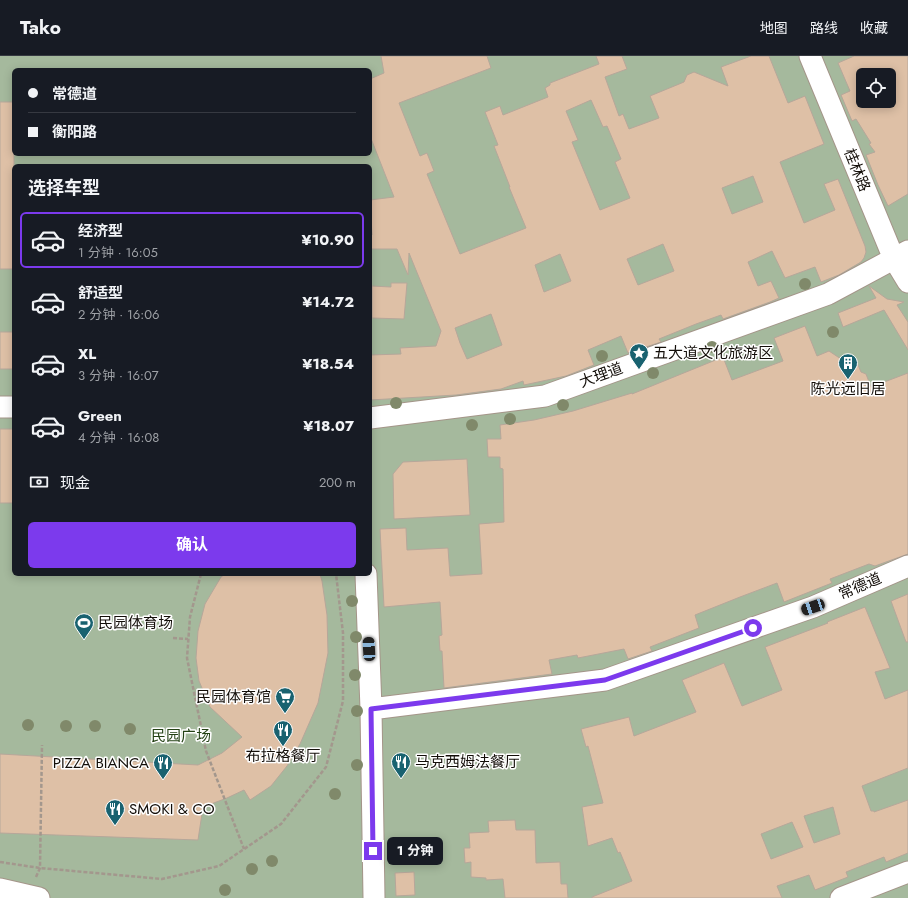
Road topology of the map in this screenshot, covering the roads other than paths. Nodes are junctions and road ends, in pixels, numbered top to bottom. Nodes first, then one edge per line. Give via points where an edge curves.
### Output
1 (810, 56) edge
2 (901, 255) edge
3 (908, 282) edge
4 (0, 407) edge
5 (12, 407) edge
6 (372, 418) edge
7 (908, 566) edge
8 (366, 576) edge
9 (371, 709) junction
10 (908, 872) edge
11 (0, 889) edge
12 (32, 897) edge
13 (374, 898) edge
14 (841, 898) edge

1 - 2 street, 桂林路
2 - 3 street, 桂林路
2 - 6 street, 大理道 via 828,294 545,396
4 - 5 street
7 - 9 street, 常德道 via 813,607 605,680
8 - 9 street
9 - 13 street
10 - 14 street
11 - 12 street

